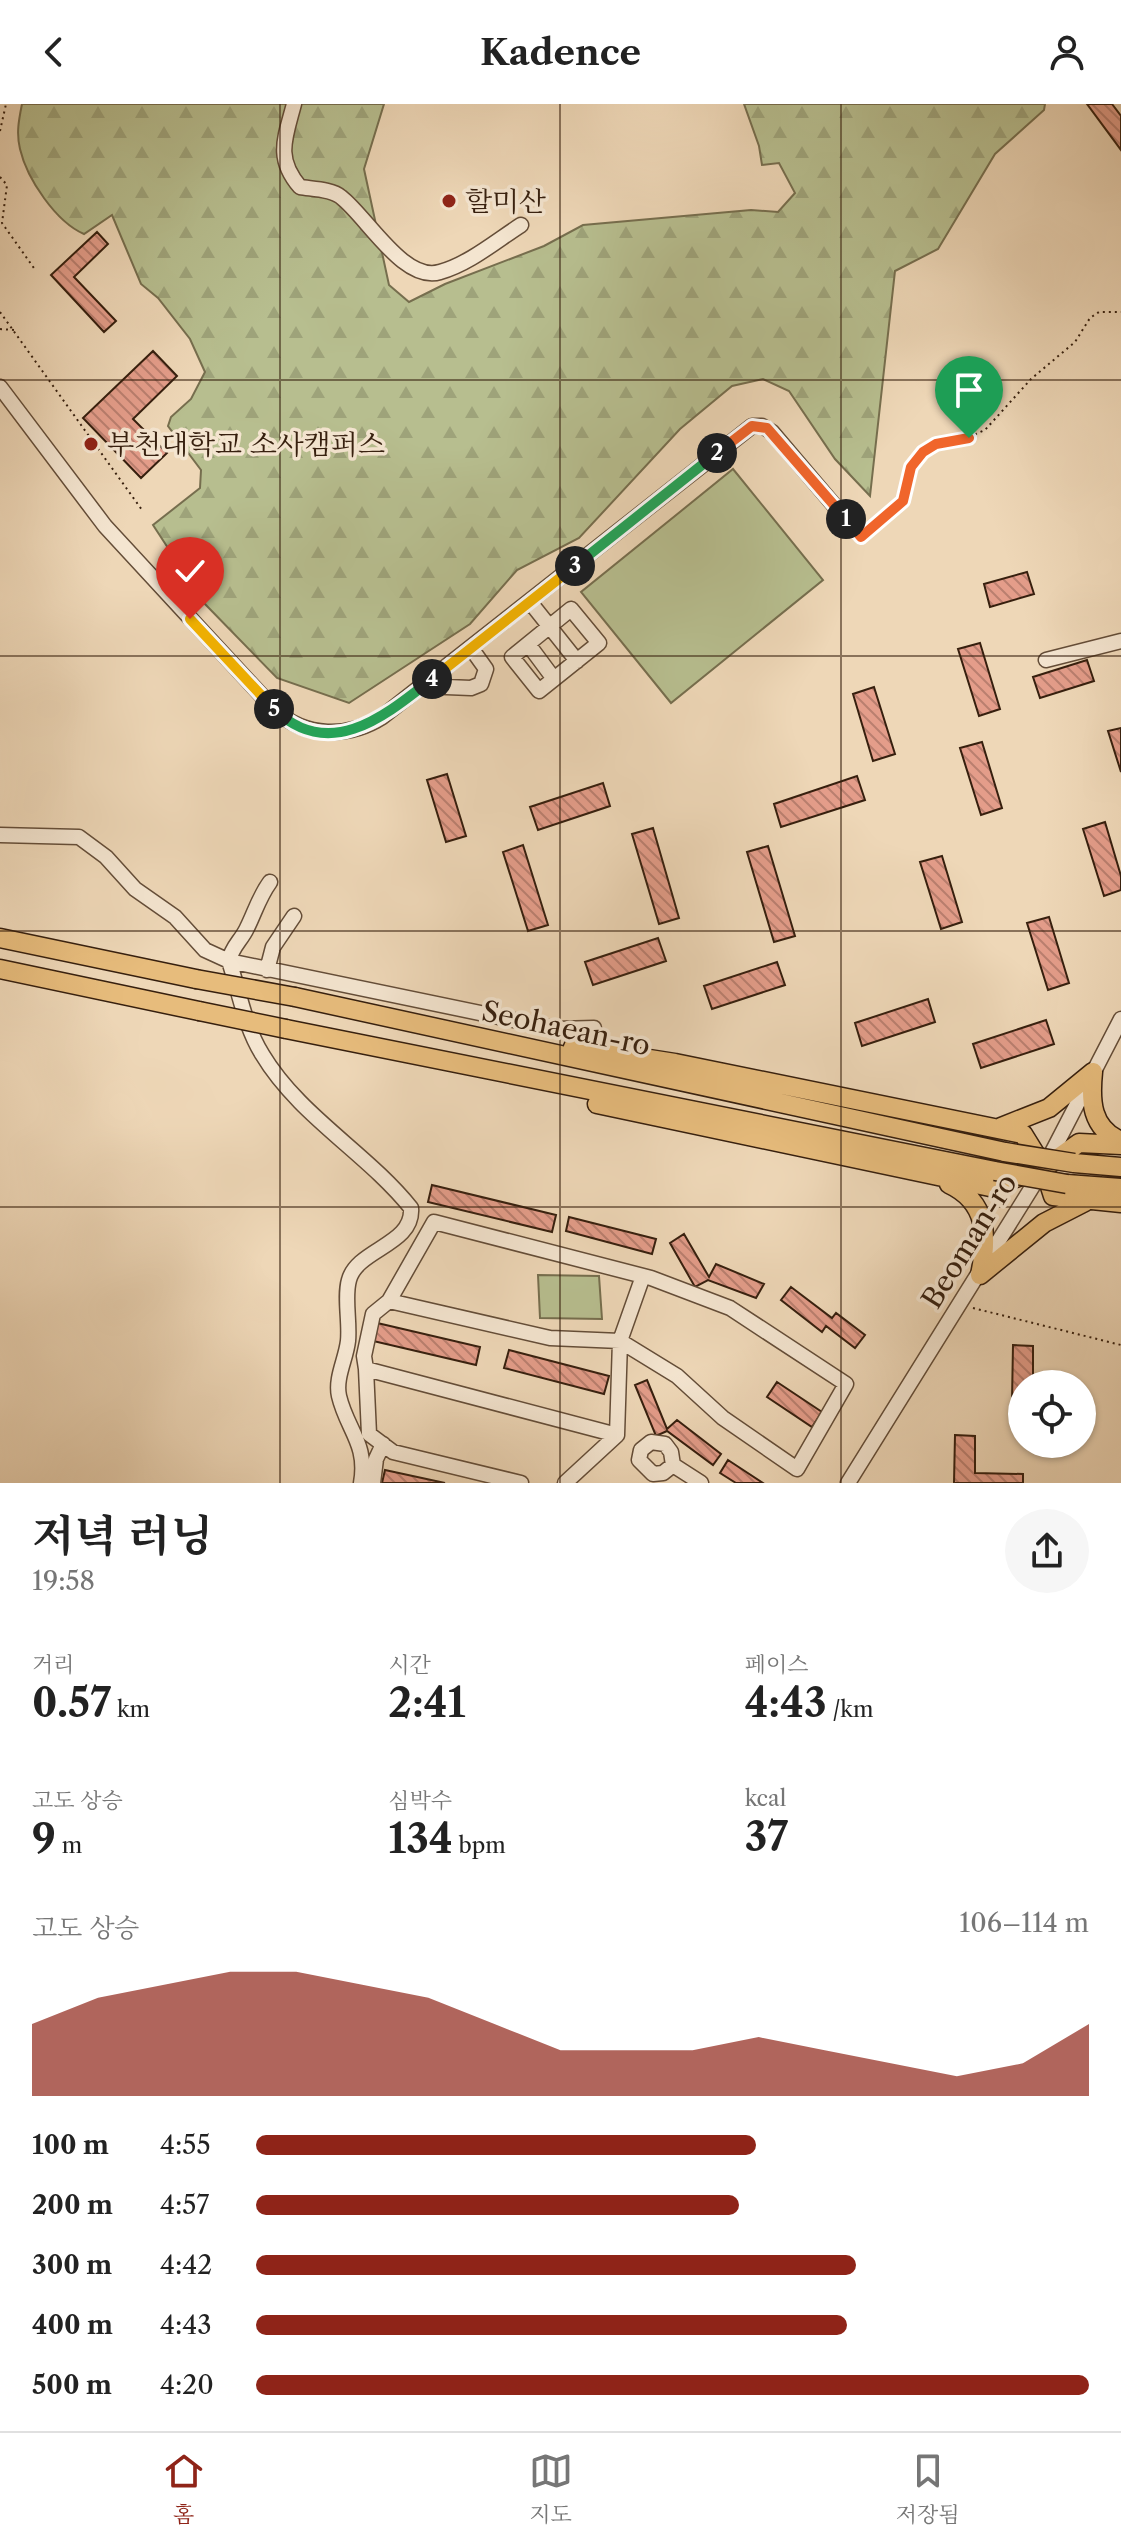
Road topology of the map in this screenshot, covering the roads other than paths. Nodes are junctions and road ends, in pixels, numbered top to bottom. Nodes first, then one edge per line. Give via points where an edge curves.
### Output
1 (294, 104) edge
2 (521, 225) dead end
3 (0, 387) edge
4 (855, 530) road end
5 (530, 602) junction
6 (549, 626) junction
7 (1121, 641) edge
8 (471, 648) junction
9 (1046, 660) dead end
10 (577, 661) junction
11 (422, 686) junction
12 (0, 835) edge
13 (270, 882) dead end
14 (294, 916) dead end
15 (0, 938) edge
16 (229, 961) junction
17 (0, 969) edge
18 (267, 970) junction
19 (1121, 1019) edge
20 (594, 1028) dead end
21 (459, 1033) junction
22 (453, 1062) junction
23 (1093, 1072) junction
24 (995, 1128) junction
25 (1121, 1143) edge
26 (1121, 1167) edge
27 (1044, 1168) junction
28 (936, 1178) junction
29 (1121, 1188) edge
30 (1087, 1201) junction
31 (1121, 1203) edge
32 (980, 1275) junction
33 (643, 1276) junction
34 (389, 1301) junction
35 (620, 1341) junction
36 (366, 1369) junction
37 (617, 1435) junction
38 (383, 1444) junction
39 (673, 1465) junction
40 (649, 1478) edge
41 (361, 1483) edge
42 (373, 1483) edge
43 (521, 1483) edge
44 (565, 1483) edge
45 (701, 1483) edge
46 (848, 1483) edge

1 - 2 street via 283,143 286,171 300,187 339,194 401,260 421,273 458,265
3 - 11 street via 114,537 282,717 322,732 352,731 382,717
4 - 5 street via 772,432 757,425
5 - 6 street
5 - 8 street
6 - 10 street
6 - 10 street via 571,609 599,643
6 - 10 street via 512,657 539,691
7 - 9 street
8 - 11 street
8 - 11 street via 486,669 481,684
12 - 16 street via 79,837 135,889 175,917 205,950
13 - 16 street
14 - 18 street via 273,947
15 - 21 main road, Seohaean-ro, bridge
16 - 18 street
16 - 41 street via 250,1026 272,1071 411,1208 412,1217 401,1234 349,1279 348,1340 338,1383 361,1445
17 - 22 main road, Seohaean-ro, bridge
18 - 20 street via 557,1029
19 - 23 street, Beoman-ro
21 - 24 main road via 675,1063
21 - 26 main road, Seohaean-ro, bridge via 1005,1152
22 - 28 main road via 573,1098
22 - 29 main road, Seohaean-ro, bridge via 995,1171
23 - 24 main road via 1034,1116
23 - 25 main road via 1096,1119
23 - 27 street, Beoman-ro
24 - 27 main road via 1023,1134
25 - 27 main road via 1079,1143
27 - 28 main road via 990,1187
27 - 30 main road via 1053,1196
27 - 32 street, Beoman-ro
28 - 32 main road via 962,1190 981,1210
30 - 31 main road
30 - 32 main road via 1044,1223
32 - 46 street, Beoman-ro
33 - 34 street via 434,1222
33 - 35 street
33 - 35 street via 730,1308 846,1384 797,1469 723,1418 677,1376
34 - 35 street via 550,1338
34 - 36 street via 373,1314
35 - 37 street
36 - 37 street
36 - 38 street via 369,1434
37 - 44 street
38 - 42 street
38 - 43 street via 393,1452
39 - 40 street
39 - 40 street via 665,1444 651,1442 639,1460
39 - 45 street

